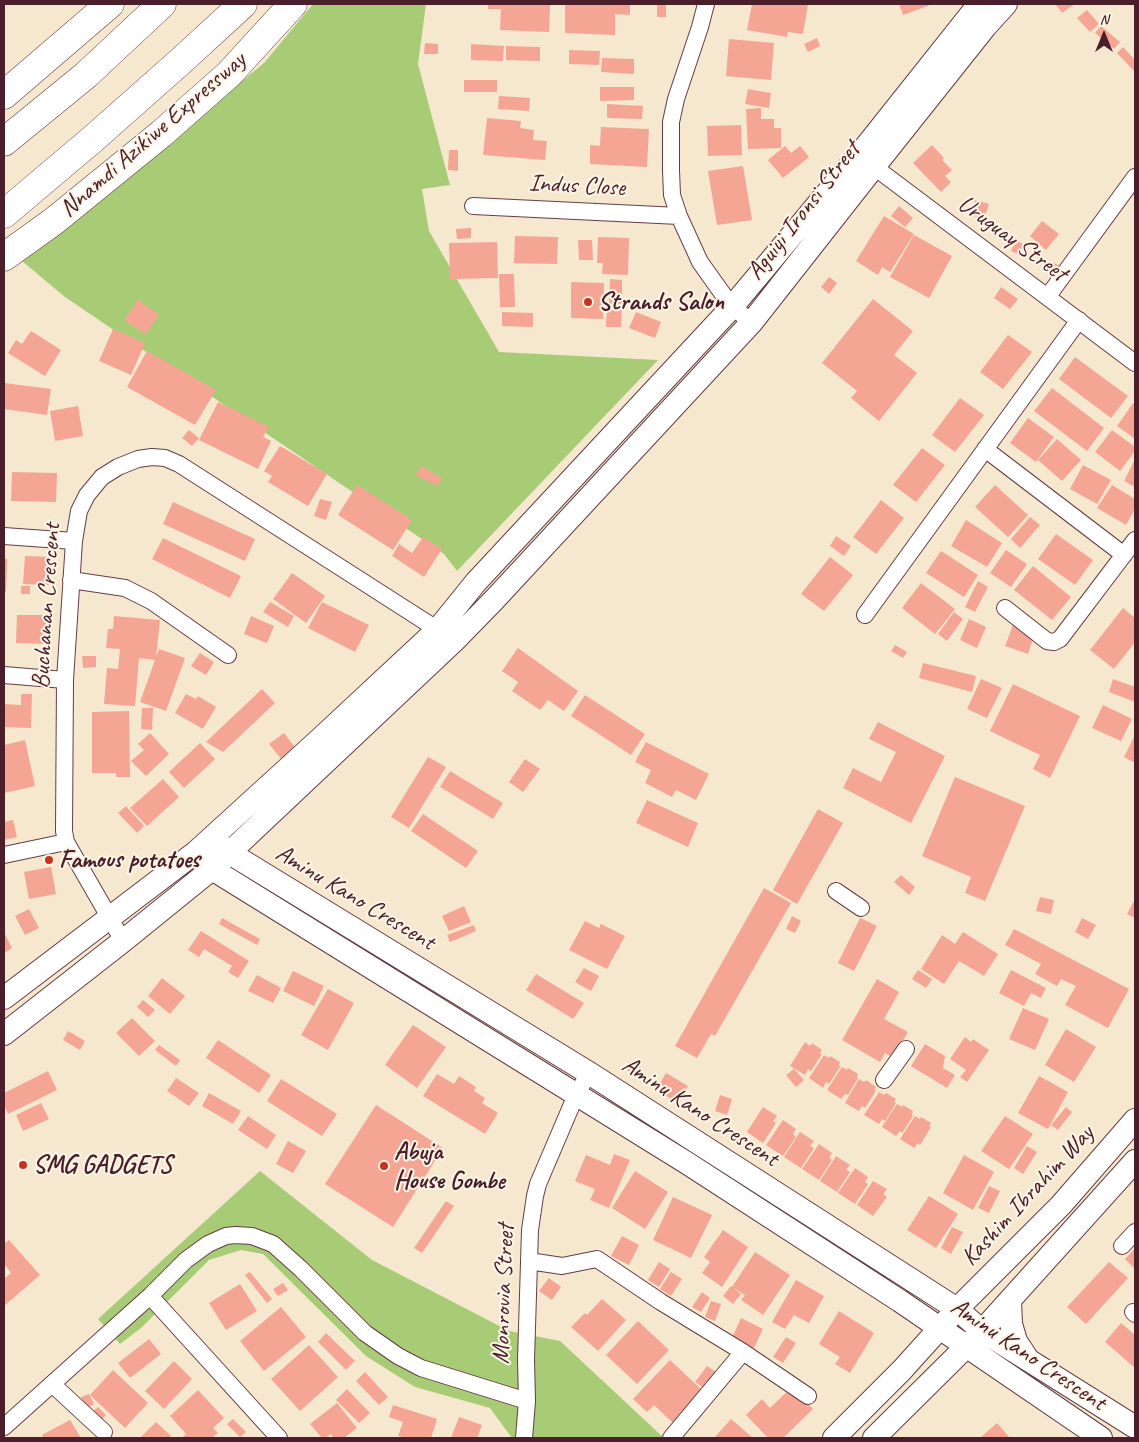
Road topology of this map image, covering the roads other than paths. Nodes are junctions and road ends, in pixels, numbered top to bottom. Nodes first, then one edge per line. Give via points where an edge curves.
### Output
1 (110, 4) edge
2 (162, 4) edge
3 (242, 4) edge
4 (293, 4) edge
5 (706, 4) edge
6 (979, 4) edge
7 (1006, 4) edge
8 (4, 95) edge
9 (4, 142) edge
10 (866, 161) junction
11 (1135, 177) edge
12 (473, 206) dead end
13 (4, 214) edge
14 (679, 216) junction
15 (4, 258) edge
16 (1048, 296) junction
17 (732, 306) junction
18 (1079, 320) junction
19 (752, 322) junction
20 (1135, 363) edge
21 (985, 449) junction
22 (4, 536) edge
23 (1135, 540) edge
24 (74, 542) junction
25 (1124, 555) junction
26 (71, 580) junction
27 (476, 582) joint
28 (494, 600) joint
29 (1005, 608) dead end
30 (865, 615) dead end
31 (446, 635) junction
32 (228, 655) dead end
33 (4, 675) edge
34 (65, 680) junction
35 (66, 842) junction
36 (220, 845) junction
37 (196, 852) junction
38 (4, 855) edge
39 (212, 869) junction
40 (836, 891) dead end
41 (861, 908) dead end
42 (109, 918) junction
43 (124, 941) junction
44 (4, 998) edge
45 (4, 1034) edge
46 (906, 1049) dead end
47 (589, 1073) junction
48 (884, 1080) dead end
49 (576, 1095) junction
50 (1135, 1120) edge
51 (1135, 1161) edge
52 (1135, 1232) edge
53 (1122, 1246) dead end
54 (529, 1261) junction
55 (150, 1296) junction
56 (1010, 1300) junction
57 (957, 1309) junction
58 (940, 1329) junction
59 (982, 1331) junction
60 (966, 1346) junction
61 (743, 1352) junction
62 (984, 1358) junction
63 (1027, 1359) junction
64 (948, 1364) junction
65 (52, 1384) junction
66 (808, 1396) dead end
67 (526, 1401) junction
68 (1134, 1424) edge
69 (4, 1427) edge
70 (104, 1432) dead end
71 (279, 1438) edge
72 (524, 1438) edge
73 (671, 1438) edge
74 (834, 1438) edge
75 (874, 1438) edge
76 (1102, 1438) edge

1 - 8 highway
2 - 9 highway via 86,74
3 - 13 highway, Nnamdi Azikiwe Expressway via 94,138
4 - 15 highway, Nnamdi Azikiwe Expressway via 229,74 161,134
5 - 14 street via 671,122 672,195
6 - 10 main road, Aguiyi Ironsi Street
7 - 10 main road, Aguiyi Ironsi Street
10 - 16 street, Uruguay Street
10 - 17 main road, Aguiyi Ironsi Street
10 - 19 main road, Aguiyi Ironsi Street
11 - 16 street
12 - 14 street, Indus Close
14 - 17 street via 700,262
16 - 18 street, Uruguay Street
17 - 19 street
17 - 27 main road, Aguiyi Ironsi Street
18 - 20 street, Uruguay Street
18 - 21 street
19 - 28 main road, Aguiyi Ironsi Street
21 - 25 street
21 - 30 street
22 - 24 street
23 - 25 street
24 - 26 street, Buchanan Crescent
24 - 31 street, Buchanan Crescent via 79,511 102,477 138,459 165,458 180,464
25 - 29 street via 1060,639 1054,642 1047,641
26 - 32 street via 125,588 151,601
26 - 34 street, Buchanan Crescent
27 - 31 main road, Aminu Kano Crescent
28 - 31 main road, Aminu Kano Crescent
31 - 36 main road, Aminu Kano Crescent
33 - 34 street
34 - 35 street, Buchanan Crescent
35 - 38 street
35 - 42 street, Buchanan Crescent
36 - 37 main road, Aminu Kano Crescent
36 - 39 main road, Aminu Kano Crescent
36 - 47 main road, Aminu Kano Crescent
37 - 39 main road, Aminu Kano Crescent
37 - 42 main road, Aminu Kano Crescent
39 - 43 main road, Aminu Kano Crescent
39 - 49 main road, Aminu Kano Crescent
40 - 41 street
42 - 43 street, Buchanan Crescent
42 - 44 main road, Aminu Kano Crescent
43 - 45 main road, Aminu Kano Crescent
46 - 48 street
47 - 49 street, Monrovia Street
47 - 57 main road, Aminu Kano Crescent
49 - 54 street, Monrovia Street via 538,1184 530,1230
49 - 58 main road, Aminu Kano Crescent via 687,1163
50 - 57 main road, Kashim Ibrahim Way via 1061,1205
51 - 56 main road
52 - 53 street
54 - 61 street via 562,1266 597,1259
54 - 67 street, Monrovia Street
55 - 65 street
55 - 67 street via 186,1260 208,1244 226,1236 252,1236 273,1244 365,1333 398,1356 421,1368
55 - 71 street
56 - 59 main road
56 - 63 main road via 1016,1341
57 - 58 main road, Kashim Ibrahim Way
57 - 59 main road, Aminu Kano Crescent
58 - 60 main road, Aminu Kano Crescent
58 - 74 main road, Kashim Ibrahim Way
59 - 60 main road
59 - 63 main road, Aminu Kano Crescent
60 - 62 main road, Aminu Kano Crescent
60 - 64 main road
61 - 66 street
61 - 73 street
62 - 64 main road
62 - 76 main road, Aminu Kano Crescent
63 - 68 main road, Aminu Kano Crescent
64 - 75 main road
65 - 69 street
65 - 70 street
67 - 72 street, Monrovia Street

